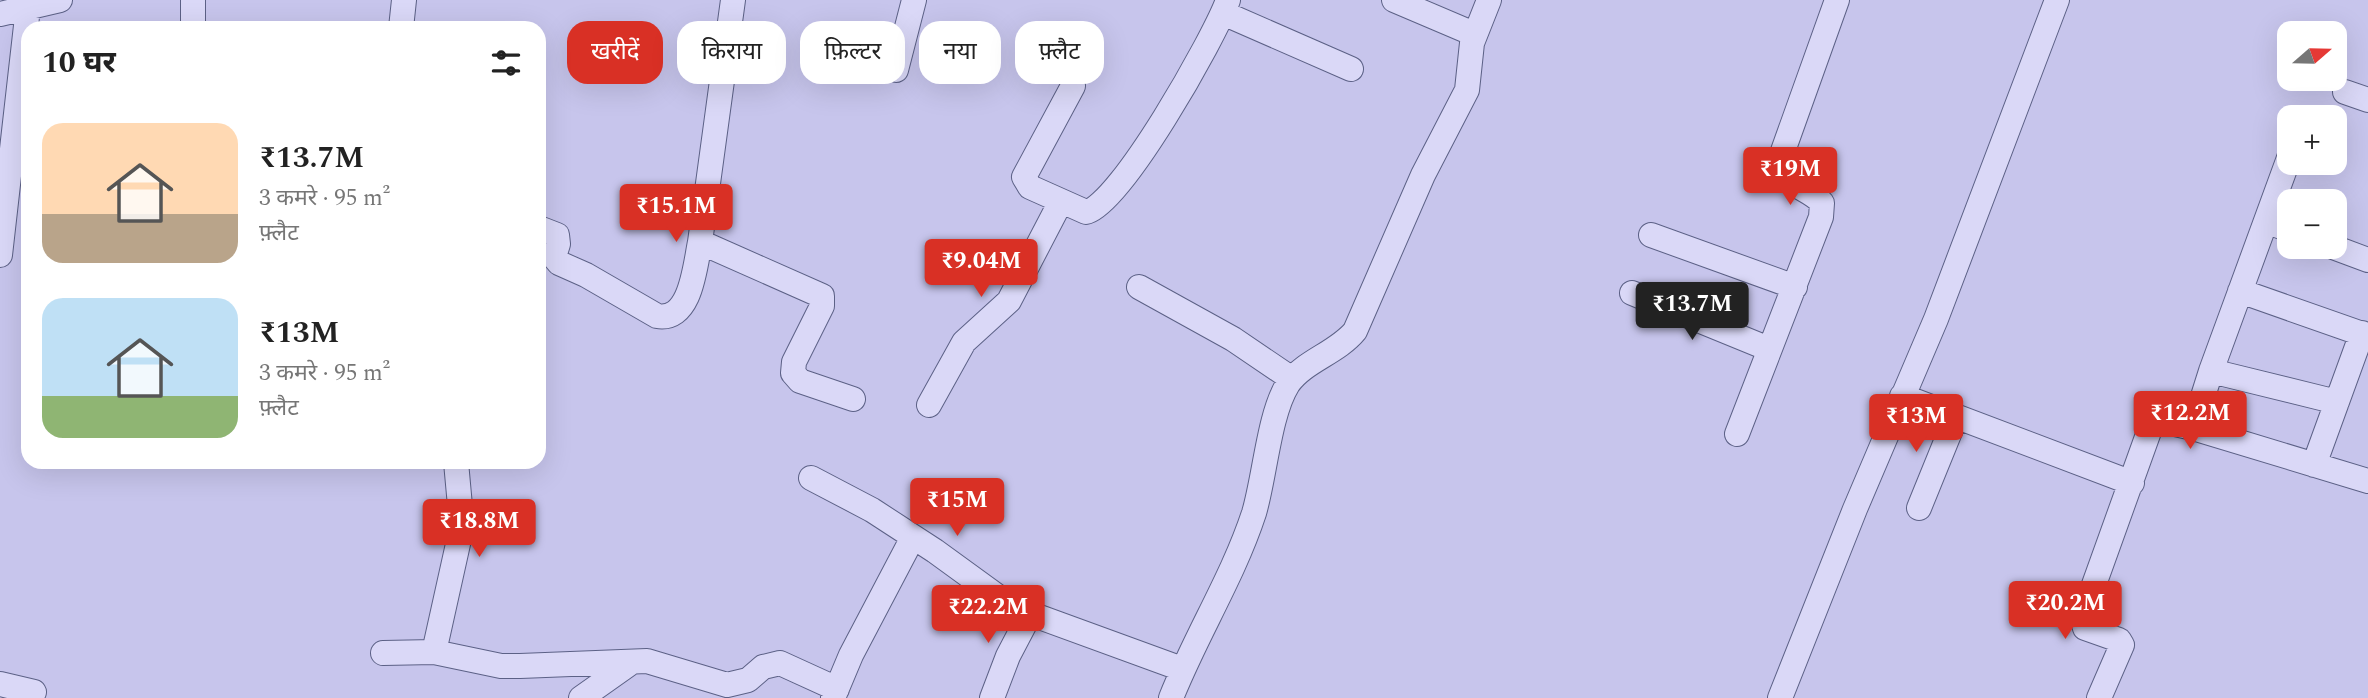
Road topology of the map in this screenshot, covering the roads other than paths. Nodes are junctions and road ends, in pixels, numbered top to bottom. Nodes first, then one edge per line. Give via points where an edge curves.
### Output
1 (60, 0) edge
2 (193, 0) edge
3 (404, 0) edge
4 (733, 0) edge
5 (914, 0) edge
6 (1394, 0) edge
7 (1489, 0) edge
8 (1837, 0) edge
9 (2057, 0) edge
10 (1226, 7) edge
11 (0, 14) edge
12 (26, 20) joint
13 (193, 21) edge
14 (402, 21) edge
15 (1474, 34) junction
16 (905, 35) edge
17 (21, 65) edge
18 (1351, 69) dead end
19 (1073, 86) dead end
20 (2283, 175) edge
21 (1059, 203) junction
22 (2266, 221) junction
23 (2277, 225) edge
24 (546, 231) edge
25 (1651, 235) dead end
26 (700, 242) junction
27 (2347, 252) edge
28 (0, 255) edge
29 (2368, 260) edge
30 (1139, 287) dead end
31 (1795, 287) junction
32 (2240, 291) junction
33 (1632, 293) dead end
34 (2365, 335) edge
35 (1769, 349) junction
36 (2211, 370) junction
37 (1292, 379) junction
38 (1902, 396) junction
39 (853, 399) dead end
40 (2337, 402) junction
41 (929, 405) dead end
42 (1956, 417) junction
43 (2193, 428) junction
44 (1737, 434) dead end
45 (2314, 464) junction
46 (457, 469) edge
47 (811, 478) dead end
48 (2368, 481) edge
49 (2132, 483) junction
50 (1919, 508) dead end
51 (914, 537) junction
52 (1030, 614) junction
53 (435, 652) junction
54 (383, 653) dead end
55 (633, 661) junction
56 (1182, 669) junction
57 (0, 684) edge
58 (34, 692) dead end
59 (835, 693) edge
60 (581, 698) edge
61 (992, 698) edge
62 (1171, 698) edge
63 (1780, 698) edge
64 (2099, 698) edge

1 - 12 street
2 - 13 street
3 - 14 street
4 - 26 street
5 - 16 street
6 - 15 street
7 - 15 street
8 - 31 street via 1778,165 1779,172 1822,203
9 - 38 street via 1954,274
10 - 18 street
10 - 21 street via 1168,112 1105,202 1086,212
11 - 12 street
15 - 37 street via 1467,90 1423,175 1355,331
17 - 28 street
19 - 21 street via 1025,173 1030,187
20 - 22 street
21 - 41 street via 1009,301 964,342
22 - 23 street
22 - 32 street
24 - 26 street via 557,235 554,257 559,263 667,318 683,304
25 - 31 street
26 - 39 street via 822,296 822,306 793,373 800,381
27 - 29 street
30 - 37 street
31 - 35 street
32 - 34 street
32 - 36 street
33 - 35 street
34 - 40 street
35 - 44 street
36 - 40 street
36 - 43 street
37 - 56 street via 1279,404 1244,541
38 - 42 street
38 - 63 street
40 - 45 street
42 - 49 street
42 - 50 street
43 - 45 street
43 - 49 street via 2165,422 2151,426
45 - 48 street
46 - 53 street via 458,544
47 - 51 street
49 - 64 street via 2082,618 2085,628 2122,645
51 - 52 street via 1003,601
51 - 59 street via 850,655
52 - 56 street
52 - 61 street
53 - 54 street
53 - 55 street via 501,666
55 - 59 street via 656,663 727,685 780,663
55 - 60 street
56 - 62 street
57 - 58 street

